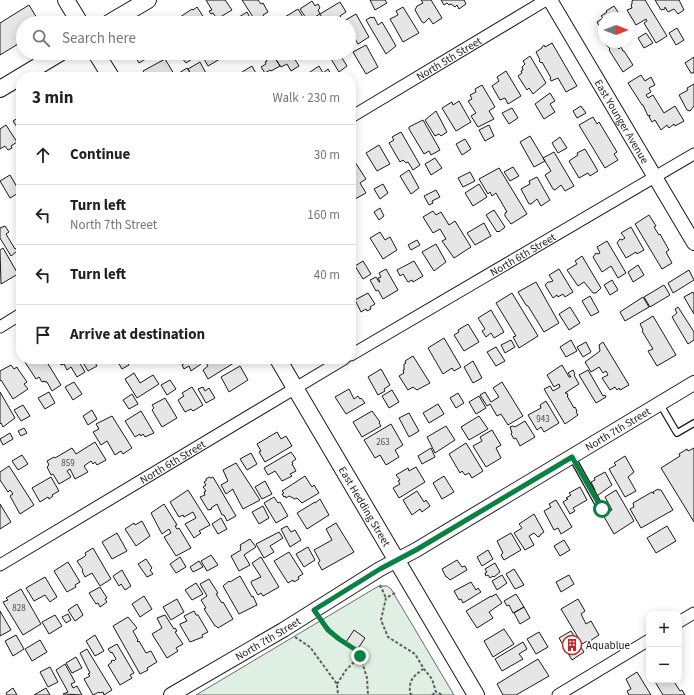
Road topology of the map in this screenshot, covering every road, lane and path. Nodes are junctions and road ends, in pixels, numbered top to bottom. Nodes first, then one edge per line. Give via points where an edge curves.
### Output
1 (66, 0) edge
2 (148, 0) edge
3 (546, 0) edge
4 (550, 0) edge
5 (76, 16) edge
6 (122, 16) edge
7 (48, 60) edge
8 (100, 60) edge
9 (28, 72) edge
10 (108, 72) edge
11 (16, 79) edge
12 (0, 89) edge
13 (356, 114) edge
14 (694, 154) edge
15 (656, 177) junction
16 (694, 243) edge
17 (16, 317) edge
18 (0, 327) edge
19 (356, 352) edge
20 (281, 364) edge
21 (336, 364) edge
22 (694, 383) edge
23 (295, 388) junction
24 (660, 404) junction
25 (694, 423) edge
26 (572, 457) junction
27 (602, 509) dead end
28 (397, 560) junction
29 (0, 565) edge
30 (380, 585) dead end
31 (395, 593) dead end
32 (386, 598) junction
33 (314, 610) junction
34 (694, 613) edge
35 (682, 620) edge
36 (294, 637) dead end
37 (646, 642) edge
38 (360, 656) junction
39 (424, 669) junction
40 (337, 684) junction
41 (436, 692) junction
42 (171, 695) edge
43 (338, 695) edge
44 (368, 695) edge
45 (412, 695) edge
46 (432, 695) edge
47 (443, 695) edge
48 (476, 695) edge
49 (558, 695) edge

1 - 5 main road
2 - 6 main road
3 - 13 street, North 5th Street
4 - 15 street, East Younger Avenue
7 - 9 main road
8 - 10 main road
11 - 12 main road
14 - 15 street, North 6th Street
15 - 16 street, East Younger Avenue
15 - 19 street, North 6th Street
17 - 18 street
20 - 23 main road, East Hedding Street
21 - 23 street, North 6th Street
22 - 24 street, North 7th Street
23 - 28 main road, East Hedding Street
23 - 29 street, North 6th Street
24 - 25 lane via 677,433
24 - 26 street, North 7th Street
26 - 27 lane
26 - 28 street, North 7th Street
28 - 33 street, North 7th Street
28 - 48 main road, East Hedding Street
30 - 32 path
31 - 32 path
32 - 39 path via 381,620 388,637 415,654
33 - 38 path via 328,630 359,652
33 - 42 street, North 7th Street
34 - 35 street
36 - 40 path via 310,648
37 - 49 street
38 - 40 path
38 - 44 path
39 - 41 path via 432,680
39 - 45 path via 414,676 410,684
40 - 43 path
41 - 46 path
41 - 47 path

